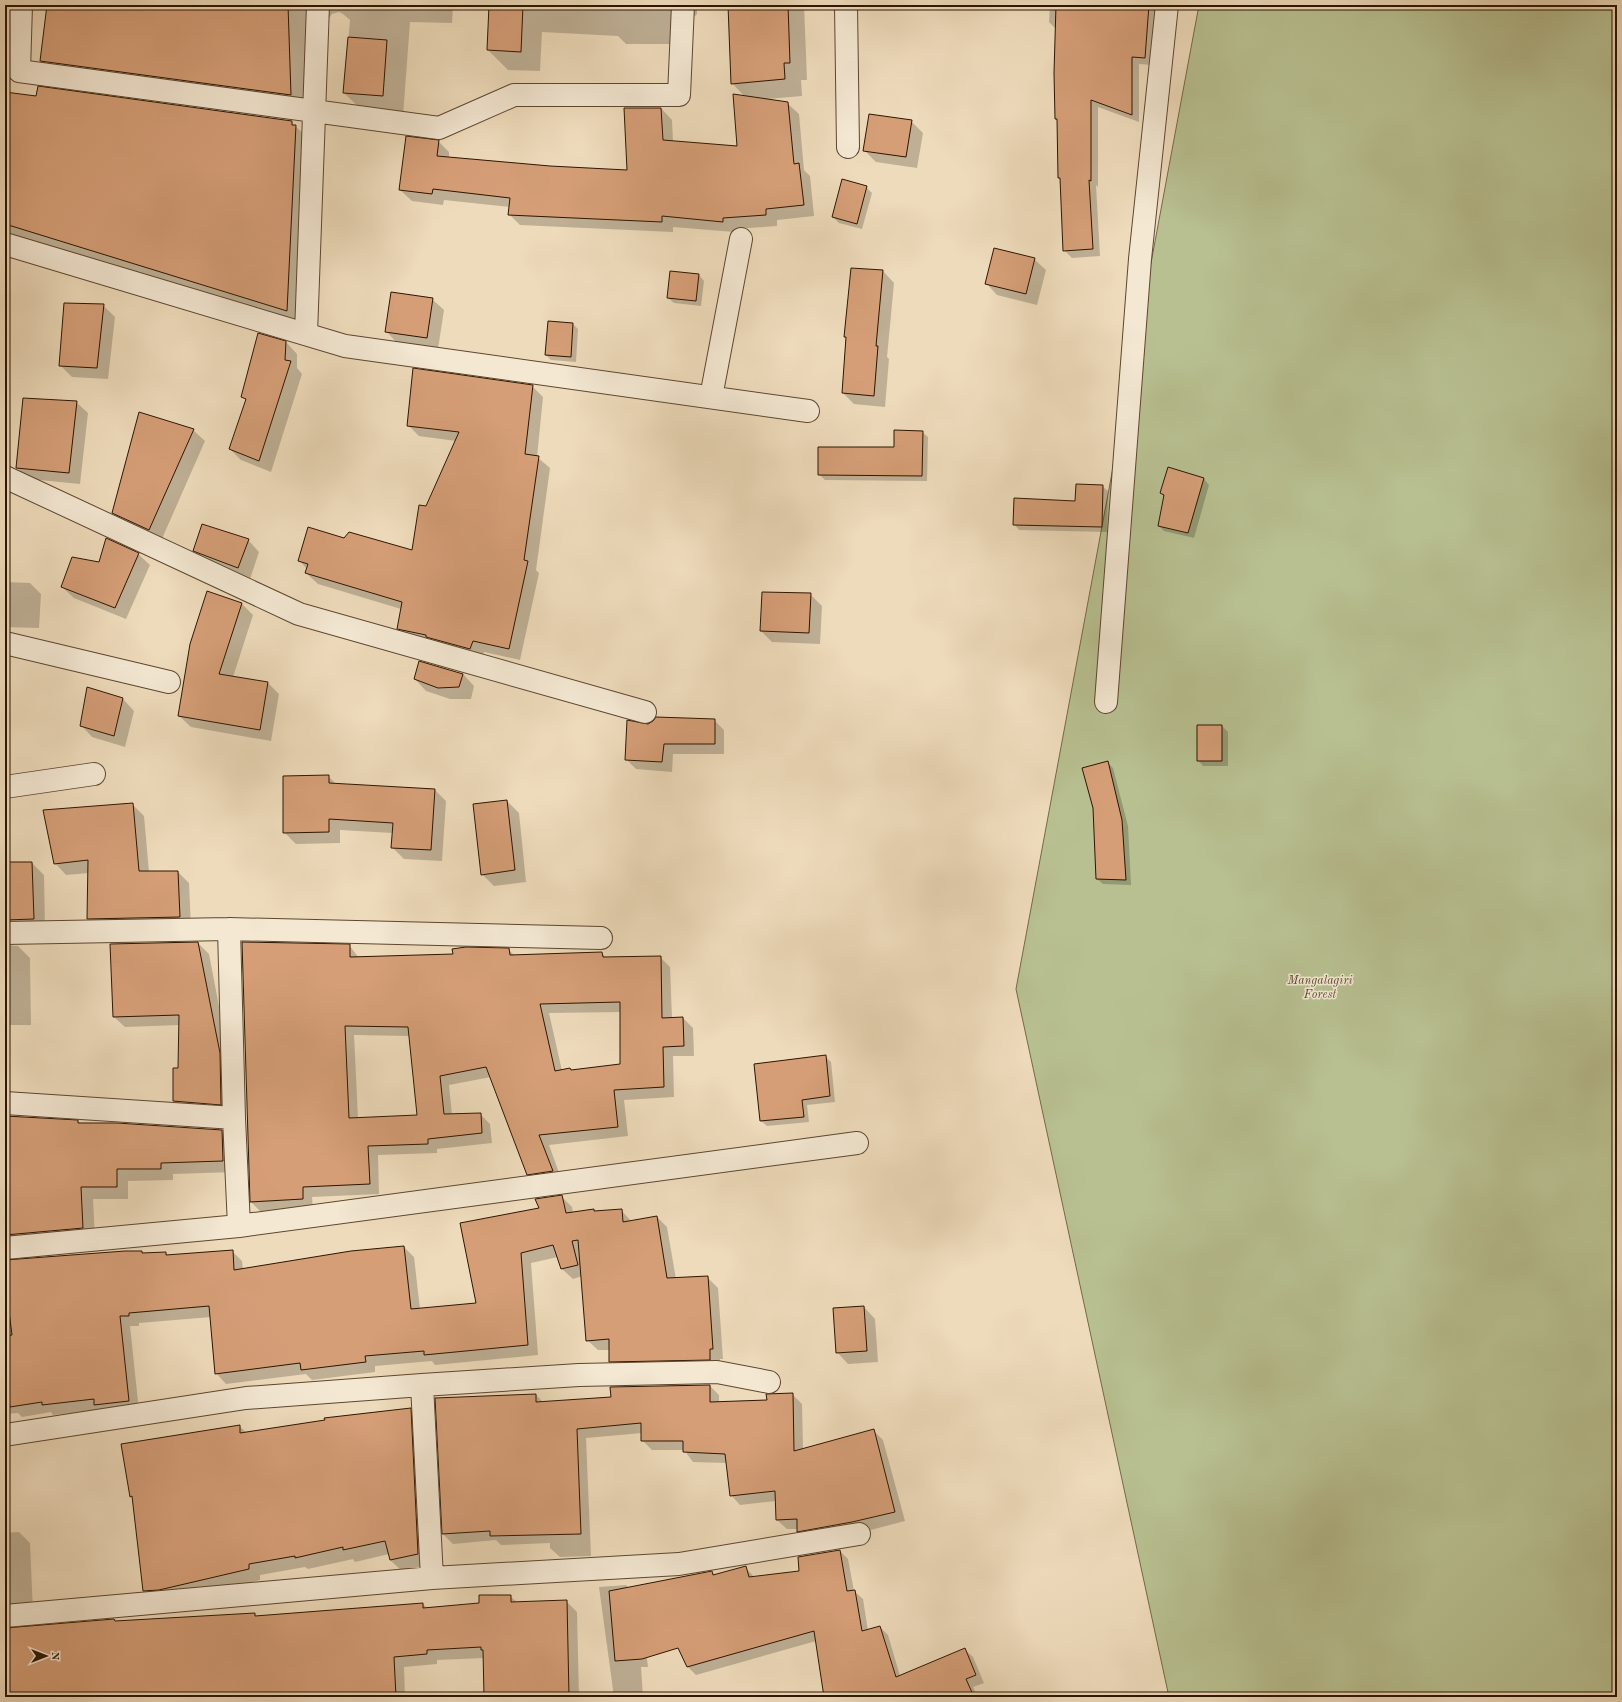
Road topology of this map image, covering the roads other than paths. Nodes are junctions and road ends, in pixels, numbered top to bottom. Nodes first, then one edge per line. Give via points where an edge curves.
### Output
1 (21, 5) edge
2 (318, 5) edge
3 (683, 5) edge
4 (846, 5) edge
5 (1167, 5) edge
6 (314, 111) junction
7 (848, 147) dead end
8 (741, 239) dead end
9 (5, 244) edge
10 (306, 334) junction
11 (711, 397) junction
12 (808, 411) dead end
13 (5, 477) edge
14 (5, 643) edge
15 (169, 682) dead end
16 (1106, 702) dead end
17 (645, 712) dead end
18 (94, 774) dead end
19 (5, 787) edge
20 (229, 929) junction
21 (5, 933) edge
22 (601, 938) dead end
23 (5, 1103) edge
24 (234, 1118) junction
25 (857, 1143) dead end
26 (239, 1226) junction
27 (5, 1248) edge
28 (769, 1382) dead end
29 (422, 1385) junction
30 (5, 1435) edge
31 (859, 1534) dead end
32 (432, 1578) junction
33 (5, 1616) edge

1 - 6 street via 19,71
2 - 6 street
3 - 6 street via 679,95 514,95 439,128
4 - 7 street
5 - 16 street via 1140,259
6 - 10 street
8 - 11 street
9 - 10 street
10 - 11 street via 344,346
11 - 12 street
13 - 17 street via 299,614
14 - 15 street
18 - 19 street
20 - 21 street
20 - 22 street
20 - 24 street
23 - 24 street
24 - 26 street
25 - 26 street
26 - 27 street
28 - 29 street via 717,1372 579,1376
29 - 30 street via 246,1398
29 - 32 street
31 - 32 street via 679,1564
32 - 33 street

